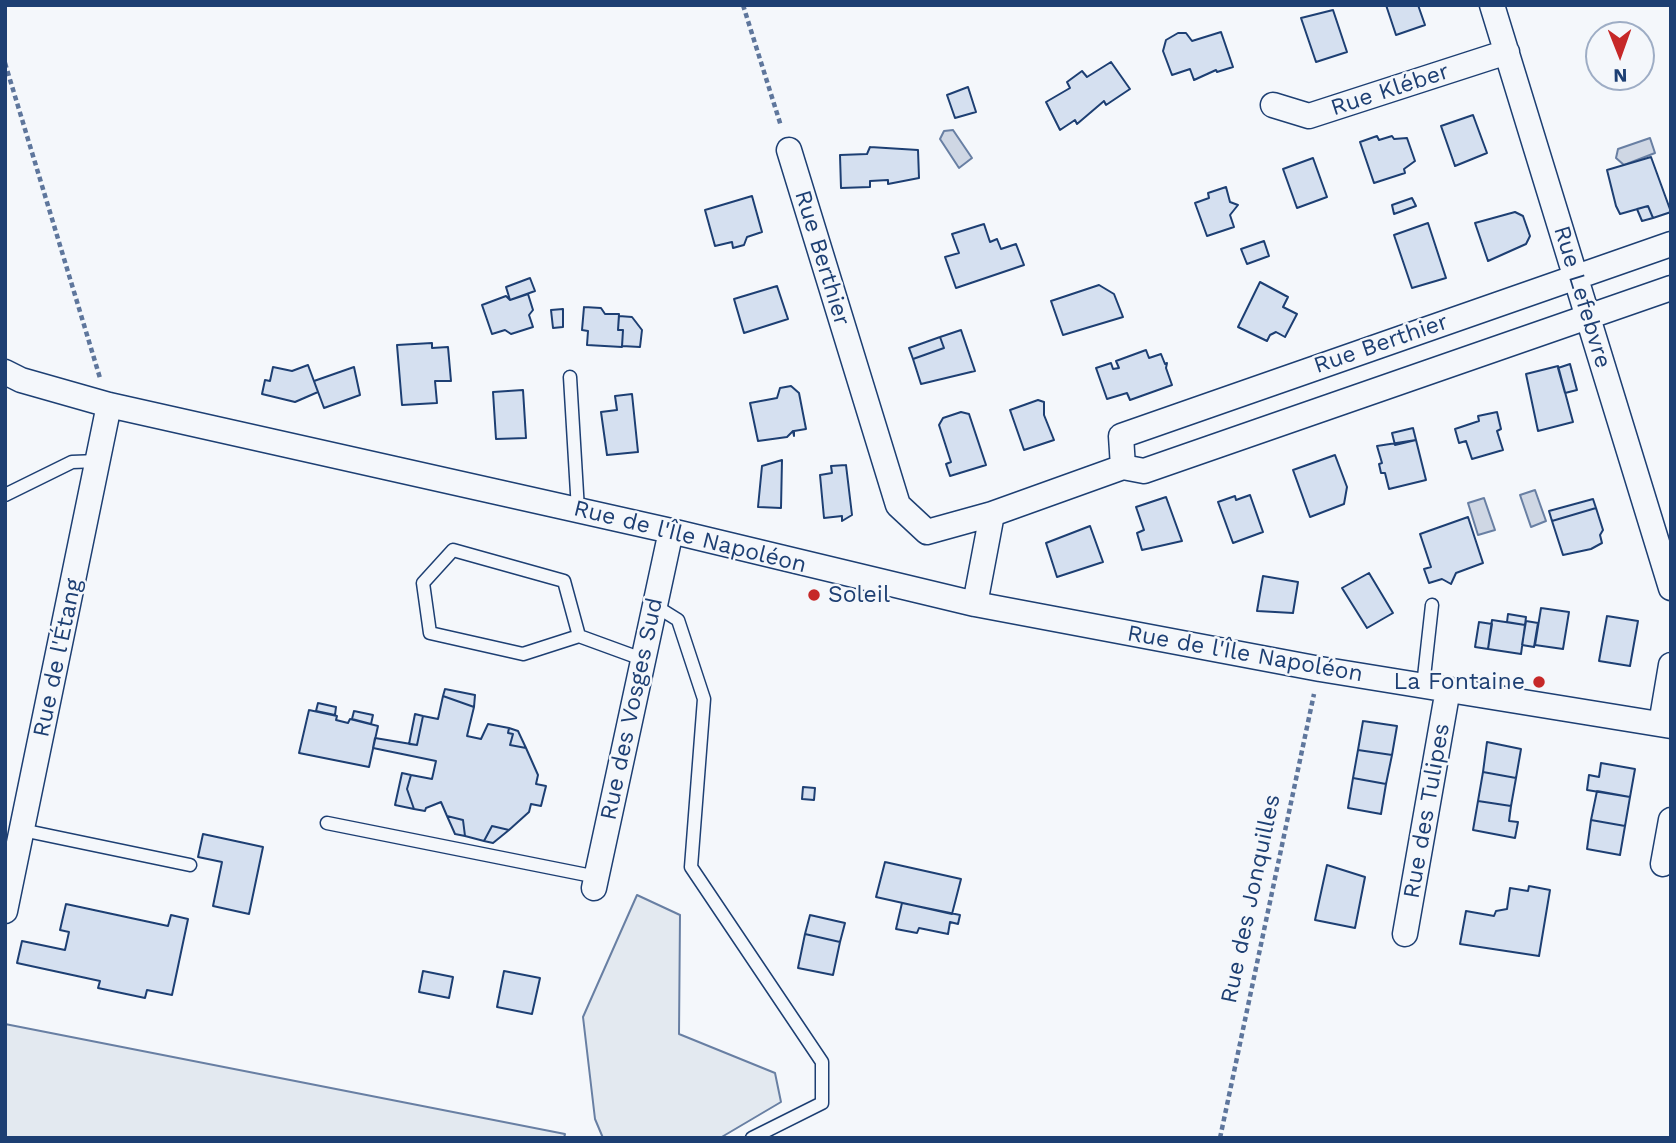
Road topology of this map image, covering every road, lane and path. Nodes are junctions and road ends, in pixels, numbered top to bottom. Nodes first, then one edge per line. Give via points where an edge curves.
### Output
1 (743, 5) edge
2 (1492, 5) edge
3 (1507, 52) junction
4 (5, 63) edge
5 (1273, 106) dead end
6 (789, 150) joint
7 (1671, 244) edge
8 (1575, 276) junction
9 (1671, 288) edge
10 (1588, 316) junction
11 (5, 372) edge
12 (570, 377) dead end
13 (109, 405) junction
14 (98, 461) junction
15 (1122, 467) junction
16 (5, 495) edge
17 (578, 510) junction
18 (992, 514) junction
19 (671, 530) junction
20 (1671, 588) edge
21 (975, 604) junction
22 (654, 605) junction
23 (1432, 605) dead end
24 (579, 636) junction
25 (642, 659) junction
26 (1671, 665) edge
27 (1320, 669) junction
28 (1423, 685) junction
29 (1448, 689) junction
30 (1666, 725) edge
31 (1671, 820) edge
32 (327, 823) dead end
33 (22, 830) junction
34 (1663, 864) dead end
35 (190, 865) dead end
36 (595, 883) joint
37 (5, 911) edge
38 (1405, 934) dead end
39 (752, 1138) edge
40 (1220, 1138) edge

1 - 6 path
2 - 3 street, Rue Lefebvre
3 - 5 street, Rue Kléber via 1308,116
3 - 8 street, Rue Lefebvre
4 - 13 path
6 - 18 street, Rue Berthier via 898,505 928,532
7 - 8 street, Rue Berthier
8 - 10 street, Rue Lefebvre
8 - 15 street, Rue Berthier via 1121,436
9 - 10 street, Rue Berthier
10 - 15 street, Rue Berthier via 1144,471
10 - 20 street, Rue Lefebvre
11 - 13 street, Rue de l'Île Napoléon
12 - 17 lane
13 - 14 street, Rue de l'Étang
13 - 17 street, Rue de l'Île Napoléon
14 - 16 lane via 72,462
14 - 33 street, Rue de l'Étang
15 - 18 street, Rue Berthier
17 - 19 street, Rue de l'Île Napoléon
18 - 21 street
19 - 21 street, Rue de l'Île Napoléon
19 - 22 street, Rue des Vosges Sud
21 - 27 street, Rue de l'Île Napoléon
22 - 25 street, Rue des Vosges Sud
22 - 39 lane via 678,620 704,699 691,867 822,1062 822,1103
23 - 28 lane
24 - 24 lane via 523,654 430,632 423,583 453,550 565,581
24 - 25 lane
25 - 36 street, Rue des Vosges Sud
26 - 30 street
27 - 28 street, Rue de l'Île Napoléon
27 - 40 path, Rue des Jonquilles
28 - 29 street, Rue de l'Île Napoléon
29 - 30 street, Rue de l'Île Napoléon
29 - 38 street, Rue des Tulipes
31 - 34 street
32 - 36 lane
33 - 35 lane
33 - 37 street, Rue de l'Étang

